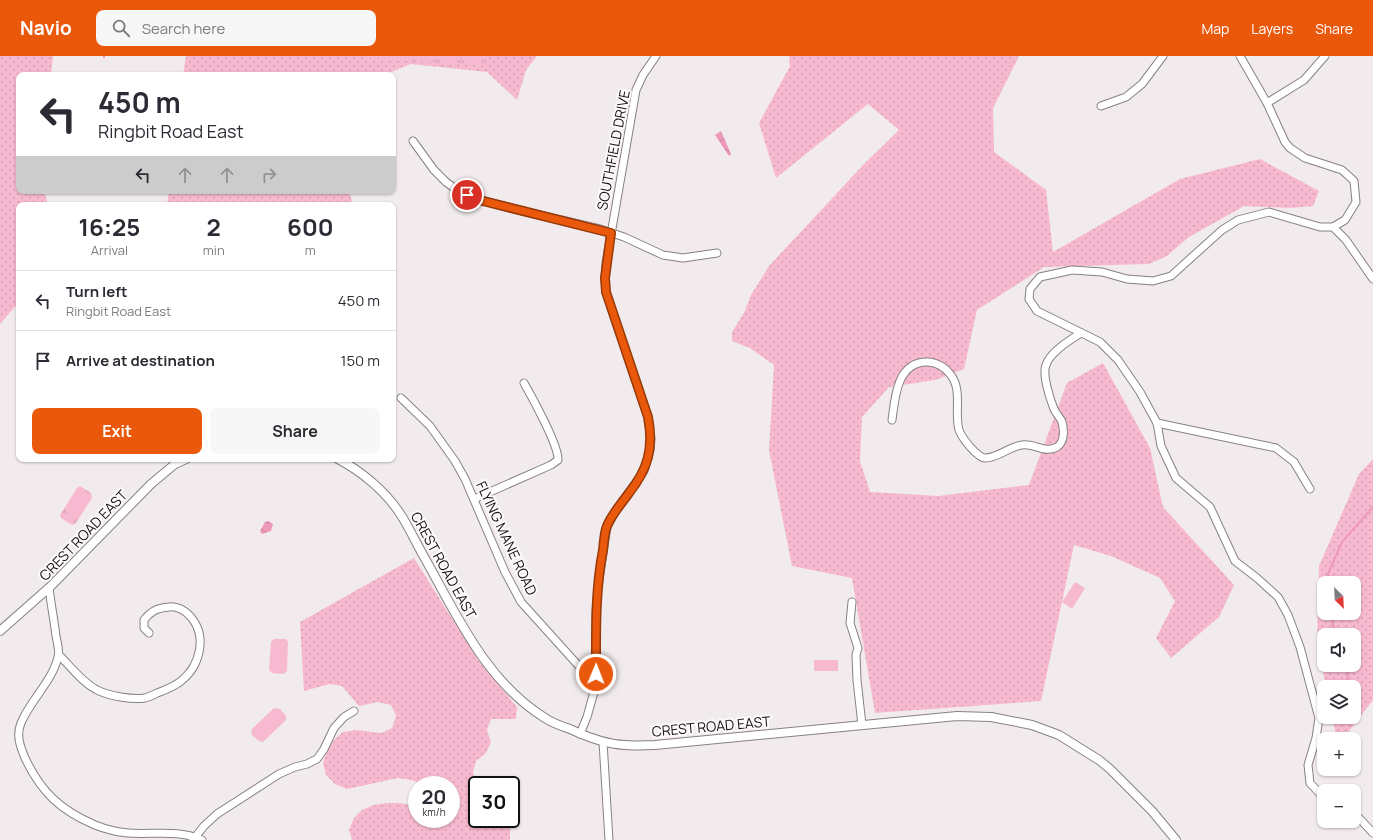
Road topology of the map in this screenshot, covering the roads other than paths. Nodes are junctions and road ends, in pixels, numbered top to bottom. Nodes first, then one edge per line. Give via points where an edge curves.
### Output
1 (656, 56) edge
2 (1163, 56) edge
3 (1240, 56) edge
4 (1326, 56) edge
5 (1267, 103) junction
6 (1101, 106) dead end
7 (413, 141) dead end
8 (1333, 228) junction
9 (611, 233) junction
10 (717, 253) dead end
11 (1373, 279) edge
12 (1081, 333) junction
13 (524, 383) dead end
14 (401, 398) dead end
15 (892, 420) dead end
16 (1157, 423) junction
17 (179, 462) edge
18 (343, 462) edge
19 (1310, 489) dead end
20 (474, 499) junction
21 (49, 588) junction
22 (852, 602) dead end
23 (0, 631) edge
24 (149, 632) dead end
25 (59, 655) junction
26 (596, 685) junction
27 (354, 712) dead end
28 (862, 725) junction
29 (580, 734) junction
30 (603, 742) junction
31 (1317, 790) edge
32 (1361, 820) edge
33 (1373, 834) edge
34 (197, 839) edge
35 (609, 840) edge
36 (1176, 840) edge

1 - 9 street, SOUTHFIELD DRIVE via 636,90
2 - 6 street via 1142,84 1126,97
3 - 5 street
4 - 5 street via 1304,80
5 - 8 street via 1282,137 1290,148 1305,158 1342,170 1354,181 1356,202 1345,220
7 - 9 street via 446,182 471,197
8 - 11 street via 1346,240
8 - 12 street via 1320,227 1269,212 1238,220 1222,230 1171,276 1153,281 1127,279 1102,272 1072,270 1040,277 1030,289 1028,298 1037,311
9 - 10 street via 673,257
9 - 26 street, SOUTHFIELD DRIVE via 605,271 606,292 648,417 651,438 644,471 607,527 596,612
12 - 15 street via 1064,344 1046,364 1048,391 1054,411 1062,421 1062,441 1056,448 1048,450 1022,445 985,458 981,456 964,439 960,430 958,394 951,374 942,366 930,362 914,364 901,378 896,391
12 - 16 street via 1100,342 1118,360
13 - 20 street via 548,429 558,453 558,460
14 - 20 street, FLYING MANE ROAD via 430,426 443,443 462,473
16 - 19 street via 1276,448 1294,462
16 - 31 street via 1161,446 1176,478 1210,506 1235,561 1278,597 1288,615 1300,647 1319,718 1308,765 1310,783
17 - 21 street, CREST ROAD EAST via 151,484
18 - 29 street, CREST ROAD EAST via 379,489 399,512 458,618 497,677 514,695 546,719
20 - 26 street, FLYING MANE ROAD via 505,572 521,602
21 - 23 street, CREST ROAD EAST
21 - 25 street
22 - 28 street via 850,623 858,648 857,680
24 - 25 street via 144,628 144,620 150,613 159,608 173,606 185,611 195,622 200,646 198,659 189,674 172,687 145,698 118,697 97,690 82,679
25 - 34 street via 43,689 24,715 20,725 20,747 33,775 46,792 64,808 80,819 102,828 127,833 176,833
26 - 29 street, SOUTHFIELD DRIVE
27 - 34 street via 334,728 317,758 308,764 279,774 217,814
28 - 30 street, CREST ROAD EAST via 655,745
28 - 36 street, CREST ROAD EAST via 957,716 991,717 1032,725 1052,732 1100,760 1152,811
29 - 30 street, CREST ROAD EAST
30 - 35 street
32 - 33 street

